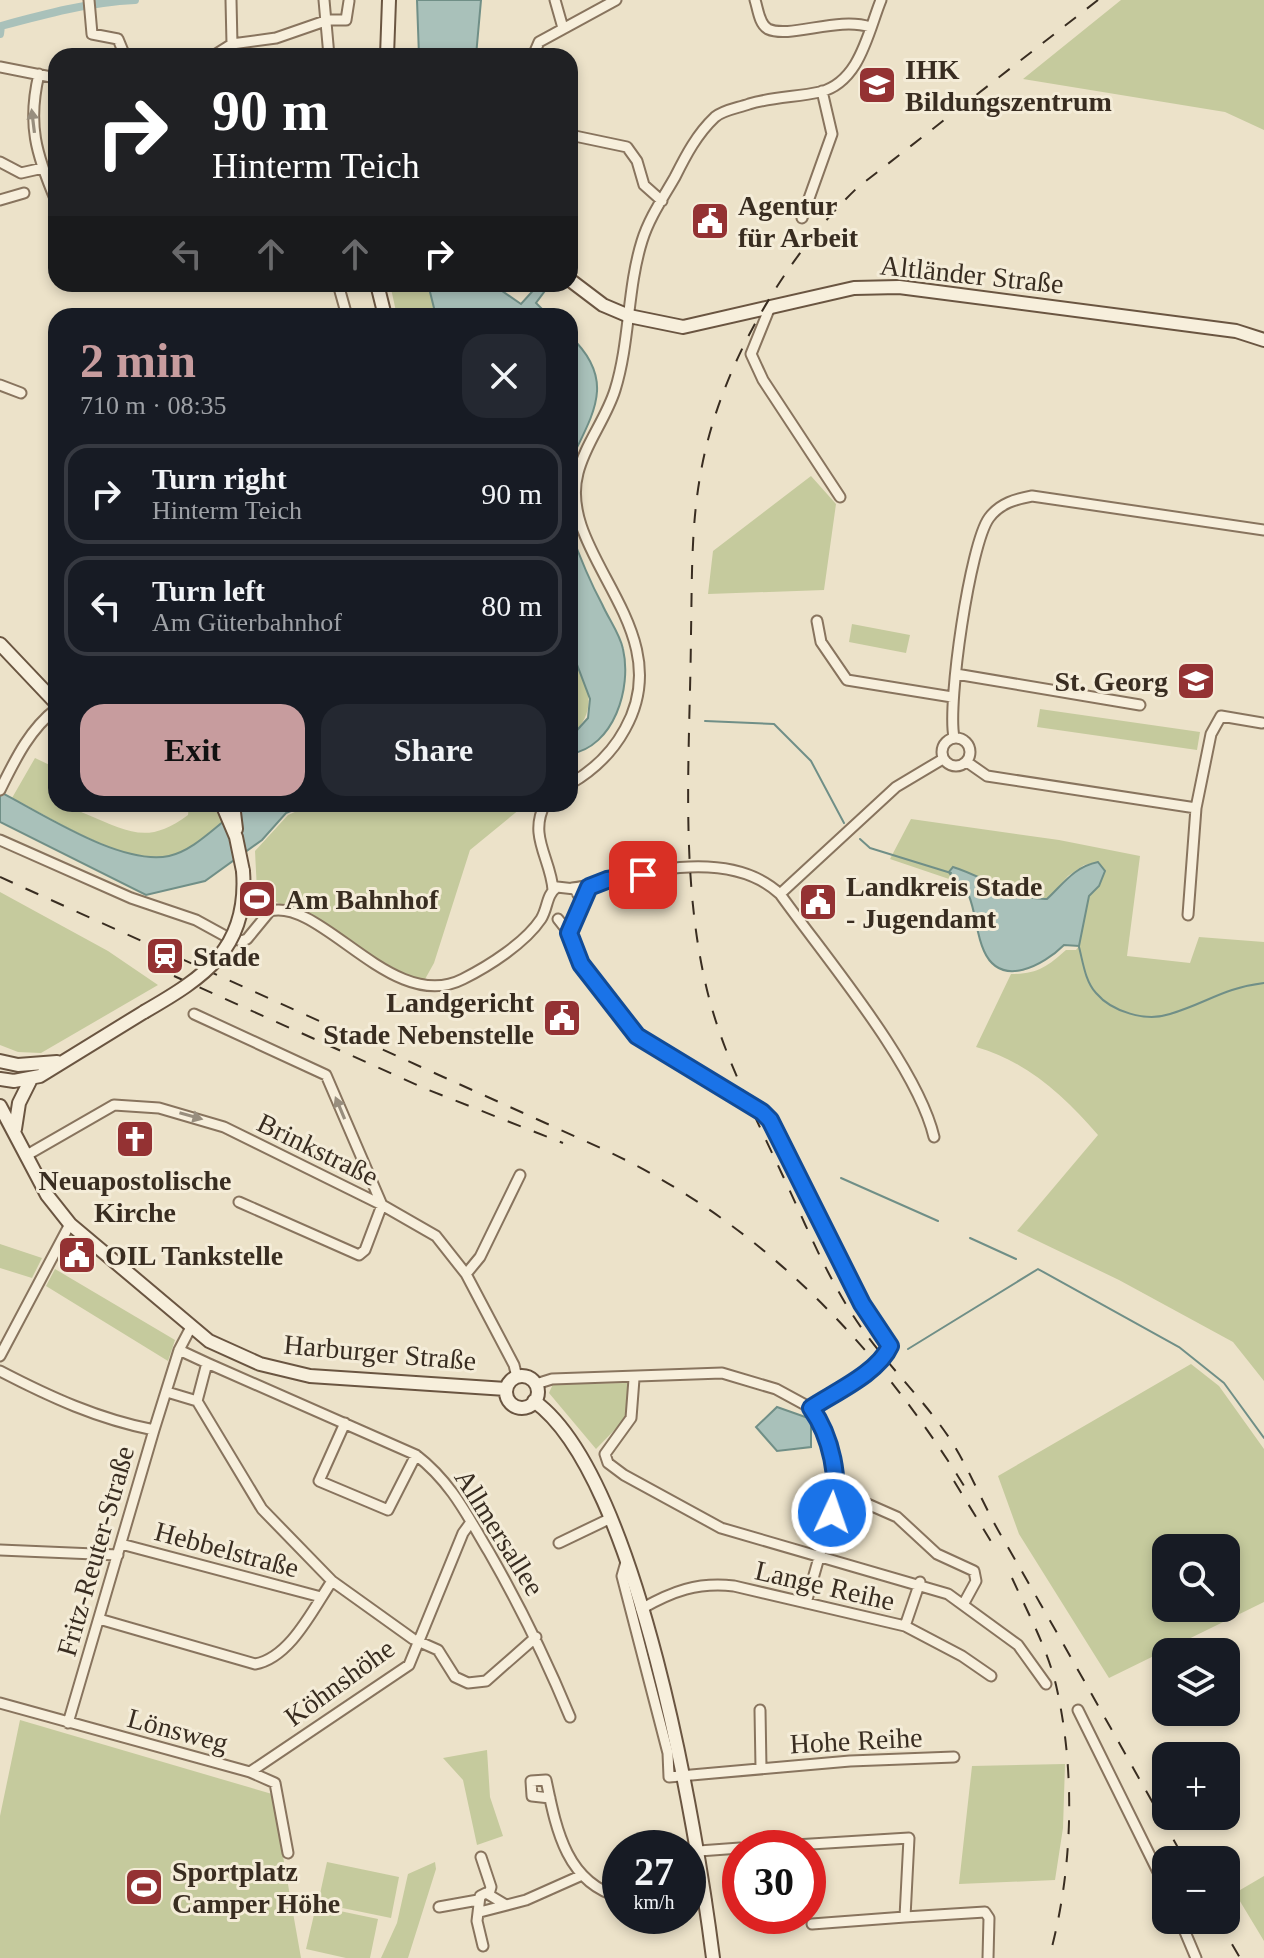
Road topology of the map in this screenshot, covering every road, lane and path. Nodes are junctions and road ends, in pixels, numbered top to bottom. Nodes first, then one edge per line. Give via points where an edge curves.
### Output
1 (89, 0) edge
2 (231, 0) edge
3 (389, 0) edge
4 (555, 0) edge
5 (616, 0) edge
6 (755, 0) edge
7 (881, 0) edge
8 (324, 1) edge
9 (349, 1) edge
10 (328, 20) junction
11 (870, 27) junction
12 (563, 28) junction
13 (232, 44) junction
14 (123, 48) edge
15 (226, 48) edge
16 (329, 48) edge
17 (387, 48) edge
18 (536, 48) edge
19 (3, 67) edge
20 (39, 74) junction
21 (48, 76) edge
22 (822, 91) junction
23 (578, 137) edge
24 (0, 162) edge
25 (43, 168) junction
26 (48, 181) edge
27 (24, 193) dead end
28 (0, 200) edge
29 (662, 201) junction
30 (802, 218) dead end
31 (578, 286) edge
32 (770, 307) junction
33 (629, 316) junction
34 (1240, 332) junction
35 (1264, 333) edge
36 (1264, 340) edge
37 (0, 385) edge
38 (21, 393) dead end
39 (578, 471) edge
40 (840, 497) dead end
41 (578, 514) edge
42 (1264, 530) edge
43 (817, 621) dead end
44 (0, 644) edge
45 (956, 674) junction
46 (48, 695) edge
47 (952, 697) junction
48 (1140, 705) dead end
49 (48, 716) edge
50 (1262, 723) dead end
51 (954, 737) junction
52 (943, 759) junction
53 (967, 762) junction
54 (0, 765) edge
55 (8, 773) junction
56 (578, 779) edge
57 (2, 787) edge
58 (1196, 808) junction
59 (229, 812) edge
60 (543, 812) edge
61 (0, 840) edge
62 (552, 876) junction
63 (570, 887) junction
64 (589, 887) junction
65 (553, 890) junction
66 (780, 894) junction
67 (582, 902) junction
68 (547, 904) junction
69 (576, 915) junction
70 (1188, 915) dead end
71 (556, 917) junction
72 (540, 920) junction
73 (569, 933) junction
74 (194, 1014) dead end
75 (60, 1061) junction
76 (3, 1071) edge
77 (31, 1079) junction
78 (0, 1106) edge
79 (8, 1119) junction
80 (15, 1132) junction
81 (934, 1137) dead end
82 (27, 1155) junction
83 (520, 1175) dead end
84 (239, 1202) dead end
85 (382, 1205) junction
86 (70, 1224) junction
87 (466, 1274) junction
88 (190, 1329) junction
89 (179, 1350) junction
90 (0, 1356) edge
91 (207, 1363) junction
92 (0, 1371) edge
93 (517, 1377) junction
94 (634, 1379) junction
95 (536, 1384) junction
96 (506, 1389) junction
97 (167, 1392) junction
98 (197, 1401) junction
99 (534, 1401) junction
100 (811, 1408) junction
101 (345, 1423) junction
102 (154, 1430) junction
103 (416, 1455) junction
104 (838, 1491) junction
105 (611, 1518) junction
106 (471, 1522) junction
107 (559, 1543) dead end
108 (121, 1544) junction
109 (0, 1550) edge
110 (118, 1555) junction
111 (820, 1556) junction
112 (627, 1560) junction
113 (332, 1581) junction
114 (920, 1582) junction
115 (321, 1597) junction
116 (806, 1603) junction
117 (964, 1603) junction
118 (641, 1609) junction
119 (99, 1619) junction
120 (905, 1626) junction
121 (536, 1637) junction
122 (420, 1641) junction
123 (991, 1676) dead end
124 (1046, 1684) dead end
125 (0, 1703) edge
126 (760, 1710) dead end
127 (1078, 1710) dead end
128 (570, 1717) dead end
129 (68, 1723) junction
130 (954, 1757) dead end
131 (761, 1768) junction
132 (250, 1772) junction
133 (683, 1779) junction
134 (550, 1798) dead end
135 (694, 1830) edge
136 (826, 1843) edge
137 (288, 1853) dead end
138 (481, 1857) dead end
139 (1152, 1860) edge
140 (580, 1876) junction
141 (602, 1890) edge
142 (489, 1894) junction
143 (478, 1900) junction
144 (706, 1900) edge
145 (506, 1905) junction
146 (439, 1907) dead end
147 (480, 1912) junction
148 (905, 1917) junction
149 (826, 1923) edge
150 (1186, 1934) edge
151 (483, 1946) dead end
152 (713, 1958) edge
153 (988, 1958) edge
154 (1196, 1958) edge

1 - 14 street via 92,34 121,41
2 - 13 street
3 - 17 main road
4 - 12 street
5 - 12 street
6 - 11 street via 769,29 844,21
7 - 11 street
8 - 10 street
9 - 10 street via 346,20
10 - 13 street via 276,38
10 - 16 street
11 - 22 street via 853,68 841,82
12 - 18 street
13 - 15 street
19 - 20 street
20 - 21 street
25 -> 20 street via 31,105
22 - 29 street via 718,114 695,140
22 - 30 street via 832,134
23 - 29 street via 627,147 644,185
24 - 25 street via 21,173
25 - 26 street
27 - 28 street
29 - 33 street via 641,242
31 - 33 main road, Altländer Straße
32 - 33 main road, Altländer Straße via 683,327
32 - 34 main road, Altländer Straße via 854,288 899,287
32 - 40 street via 751,354
33 - 39 street via 615,393
34 - 35 main road, Altländer Straße
34 - 36 main road, Altländer Straße
37 - 38 street
41 - 56 street via 629,627 640,669 632,716 614,747
42 - 45 street via 1032,496 1014,499 990,516 979,536
43 - 47 street via 821,642 847,680
44 - 46 main road
45 - 47 street
45 - 48 street
47 - 51 street
49 - 55 street
50 - 58 street via 1221,716 1211,734
51 - 52 street via 944,743
51 - 53 street via 969,745
52 - 53 street via 955,766
52 - 66 street via 896,787
53 - 58 street via 987,776
54 - 55 street
55 - 57 street
58 - 70 street
59 - 75 main road, bridge via 244,888 235,934 210,969
60 - 62 street via 540,848
61 - 72 street via 237,940 247,939 270,911 289,912 376,964 429,987 451,984 479,970
62 - 63 street
62 - 65 street
63 - 64 street
63 - 65 street
63 - 67 street
64 - 66 street via 716,866 767,882
64 - 67 street
65 - 68 street
66 - 81 street via 911,1082
67 - 69 street
68 - 71 street
68 - 72 street
69 - 71 street
69 - 73 street
71 - 72 street
71 - 73 street
73 - 100 street via 581,964 637,1036 770,1120 862,1304 890,1346 860,1376
85 -> 74 street via 326,1075
75 - 76 main road
75 - 77 main road
76 - 77 main road
76 - 79 main road, Harburger Straße
77 - 80 main road via 19,1103
78 - 79 main road, Harburger Straße
79 - 80 main road, Harburger Straße
80 - 82 main road, Harburger Straße
82 -> 85 street, Brinkstraße via 114,1105 159,1108 214,1124
82 - 86 main road, Harburger Straße via 47,1195
83 - 87 street via 480,1257
84 - 85 street via 359,1255
85 - 87 street, Brinkstraße via 436,1236
86 - 88 main road, Harburger Straße
86 - 90 street
87 - 93 street, Brinkstraße
88 - 89 street, Fritz-Reuter-Straße
88 - 96 main road, Harburger Straße via 226,1351 279,1370
89 - 91 street, Allmersallee
89 - 97 street, Fritz-Reuter-Straße
91 - 98 street
91 - 101 street, Allmersallee
92 - 102 street via 61,1403
93 - 95 main road
93 - 96 main road
94 - 95 street via 552,1379
94 - 100 street via 722,1373 776,1389
94 - 111 street via 633,1411 605,1449 608,1463 721,1528
95 - 99 main road
96 - 99 main road via 516,1406
97 - 98 street
97 - 102 street, Fritz-Reuter-Straße
98 - 113 street via 262,1509
99 - 105 main road via 569,1433
100 - 104 street via 822,1423
101 - 103 street, Allmersallee
101 - 103 street via 319,1481 388,1510
102 - 108 street, Fritz-Reuter-Straße
103 - 106 street, Allmersallee via 439,1473
104 - 111 street
104 - 117 street via 897,1517 937,1554 974,1571 976,1581
105 - 107 street
105 - 112 main road
106 - 121 street, Allmersallee
106 - 122 street, Köhnshöhe
108 - 110 street, Fritz-Reuter-Straße
108 - 115 street, Hebbelstraße
109 - 110 street
110 - 119 street, Fritz-Reuter-Straße
111 - 114 street
111 - 116 street
112 - 118 main road
112 - 133 street via 622,1576 668,1753 666,1772 674,1780
113 - 115 street
113 - 122 street
114 - 117 street
114 - 120 street
115 - 119 street via 284,1648 270,1661 255,1664
116 - 118 street, Lange Reihe via 706,1583 675,1590
116 - 120 street, Lange Reihe
117 - 124 street via 1018,1645
118 - 133 main road
119 - 129 street, Fritz-Reuter-Straße
120 - 123 street, Lange Reihe
121 - 122 street via 486,1681 468,1683 455,1677 438,1650
121 - 128 street, Allmersallee
122 - 132 street, Köhnshöhe via 409,1665
125 - 129 street, Lönsweg
126 - 131 street, Hohe Reihe
127 - 139 street
129 - 132 street, Lönsweg
130 - 131 street, Hohe Reihe
131 - 133 street, Hohe Reihe
132 - 137 street, Lönsweg via 275,1783
133 - 135 main road
134 - 140 street via 559,1833
136 - 148 street via 909,1838
138 - 142 street
140 - 141 street
140 - 145 street
142 - 143 street
142 - 145 street
143 - 146 street
143 - 147 street
144 - 152 main road
145 - 147 street
147 - 151 street
148 - 149 street
148 - 153 street via 985,1912
150 - 154 street

